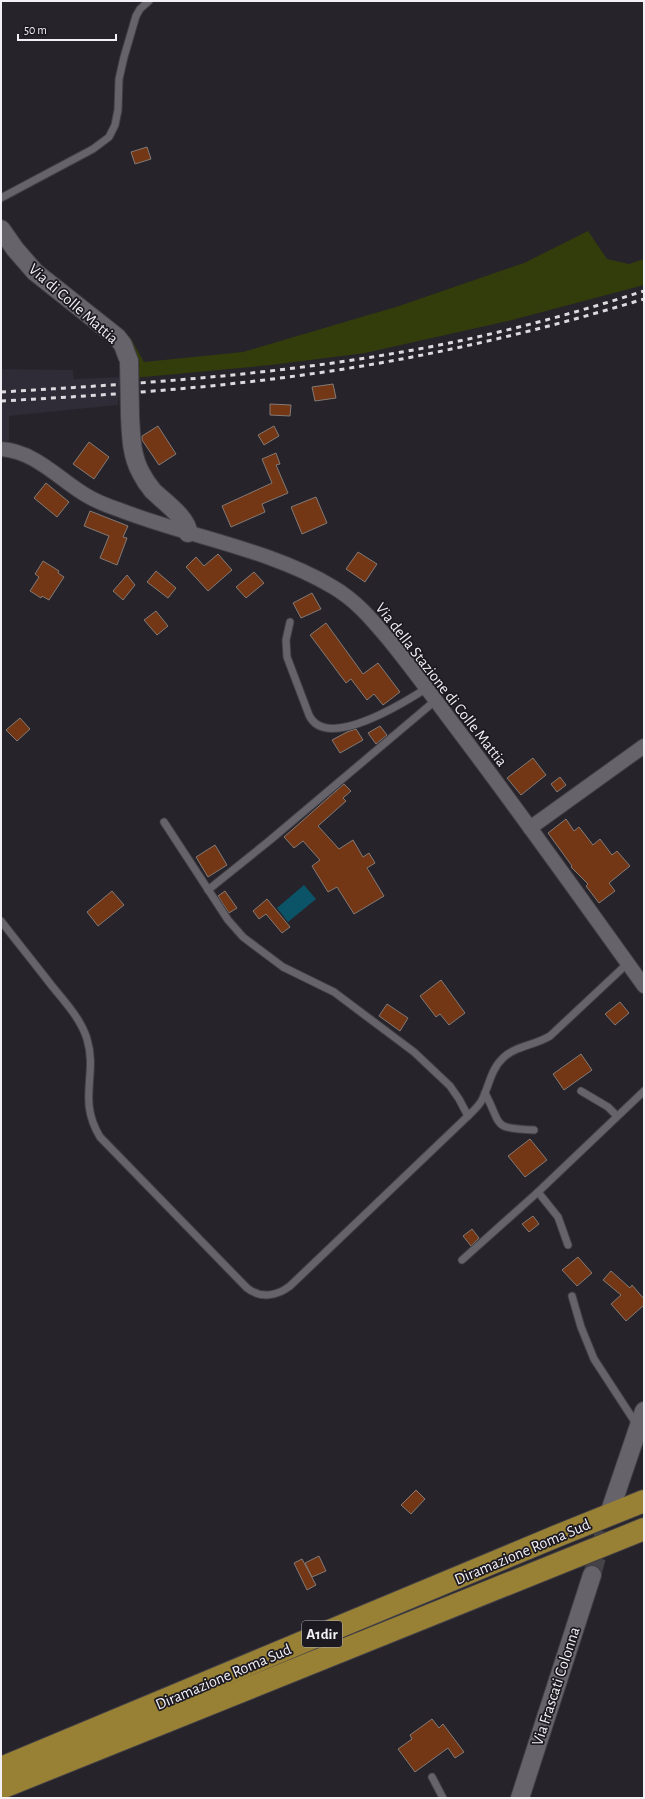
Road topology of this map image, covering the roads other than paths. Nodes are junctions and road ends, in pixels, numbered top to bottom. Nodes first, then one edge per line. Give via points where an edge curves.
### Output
1 (149, 1) edge
2 (1, 198) edge
3 (1, 229) edge
4 (1, 449) edge
5 (188, 533) junction
6 (290, 622) dead end
7 (427, 688) junction
8 (436, 700) junction
9 (644, 746) edge
10 (164, 822) dead end
11 (530, 828) junction
12 (208, 890) junction
13 (1, 921) edge
14 (628, 964) junction
15 (644, 986) edge
16 (581, 1091) dead end
17 (644, 1091) edge
18 (485, 1093) junction
19 (468, 1116) junction
20 (617, 1116) junction
21 (534, 1130) dead end
22 (538, 1192) junction
23 (568, 1245) dead end
24 (462, 1260) dead end
25 (572, 1296) dead end
26 (641, 1419) edge
27 (644, 1501) edge
28 (610, 1511) tunnel mouth
29 (644, 1529) edge
30 (592, 1575) tunnel mouth
31 (1, 1768) edge
32 (432, 1777) dead end
33 (1, 1788) edge
34 (443, 1798) edge
35 (520, 1798) edge

1 - 2 lane via 136,16 126,50 119,79 117,120 111,134 93,149
3 - 5 street, Via di Colle Mattia, bridge via 35,272 117,337 123,346 129,361 132,448 140,473 151,488 180,516
4 - 5 street, Via della Stazione di Colle Mattia via 13,450 32,458 84,494 104,504
5 - 7 street, Via della Stazione di Colle Mattia via 269,558 338,590 368,615
6 - 7 lane via 286,640 287,657 309,715 317,726 332,728 368,720 391,711
7 - 8 street, Via della Stazione di Colle Mattia
8 - 11 street, Via della Stazione di Colle Mattia
8 - 12 lane
9 - 11 street
10 - 12 lane
11 - 14 street, Via della Stazione di Colle Mattia
12 - 19 lane via 232,925 257,949 290,972 334,992 418,1056 450,1086
13 - 19 lane via 74,1014 84,1032 90,1055 88,1109 100,1137 255,1294 277,1294 290,1286
14 - 15 street, Via della Stazione di Colle Mattia
14 - 18 lane via 550,1036 538,1043 510,1052 503,1058 496,1066
16 - 20 lane via 608,1107
17 - 20 lane
18 - 19 lane via 481,1102
18 - 21 lane via 502,1126 508,1129
20 - 22 lane
22 - 23 lane via 558,1217
22 - 24 lane
25 - 26 lane via 594,1359
26 - 28 street
27 - 31 highway, Diramazione Roma Sud / A1dir
29 - 33 highway, Diramazione Roma Sud / A1dir
30 - 35 street, Via Frascati Colonna
32 - 34 lane

